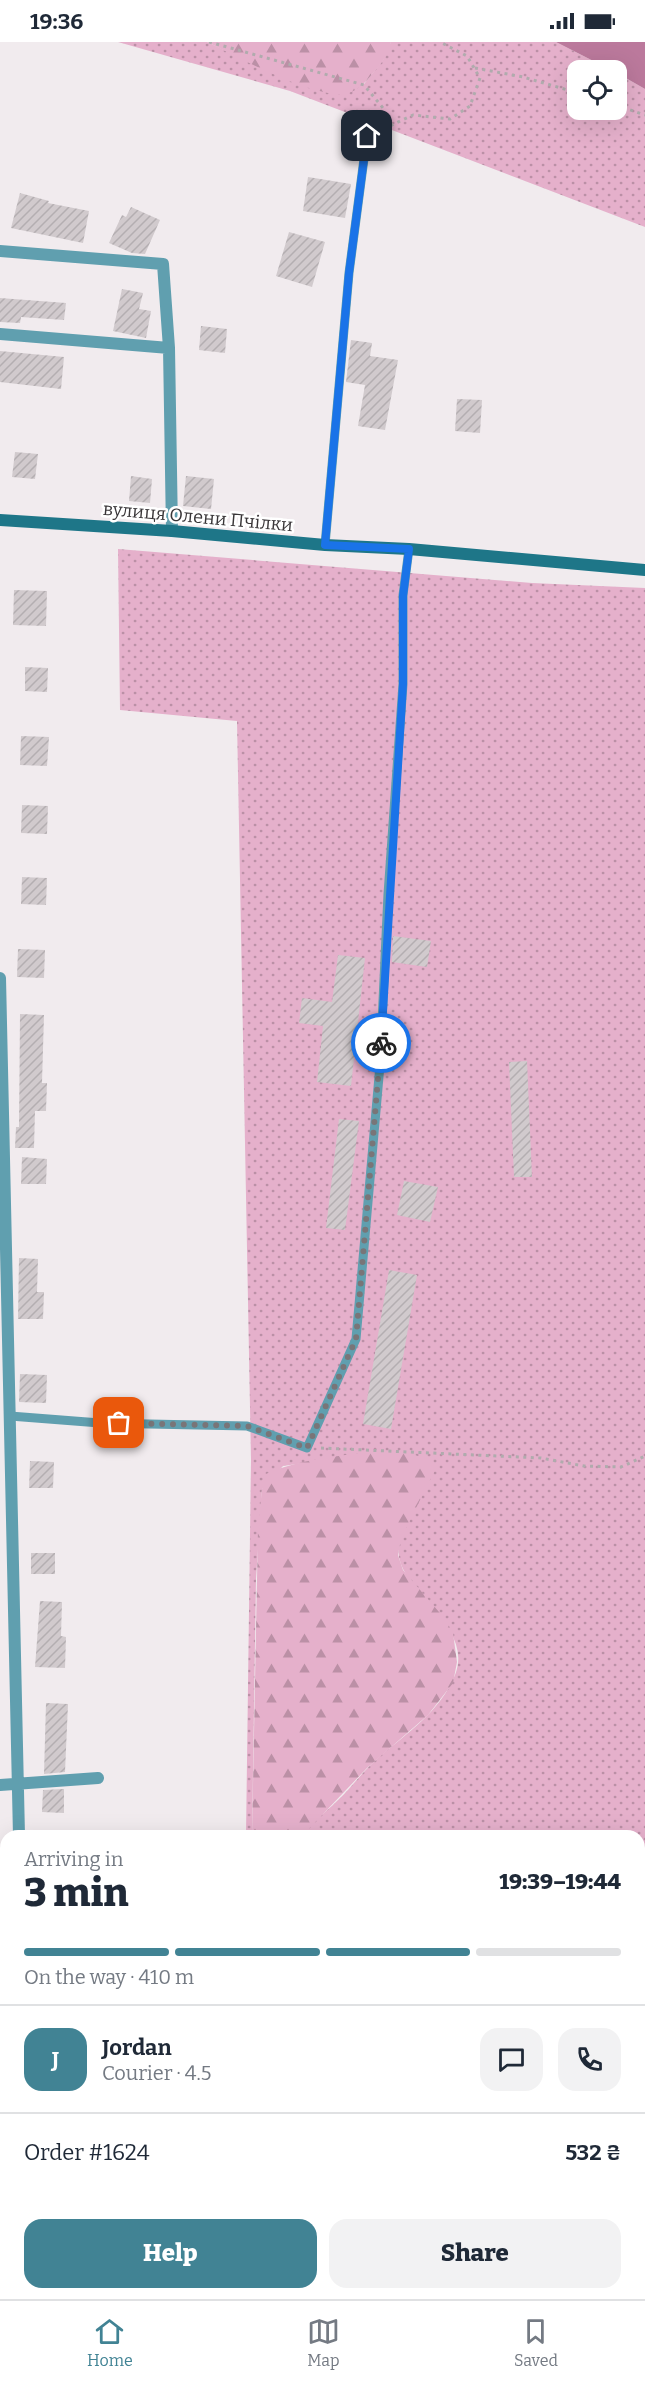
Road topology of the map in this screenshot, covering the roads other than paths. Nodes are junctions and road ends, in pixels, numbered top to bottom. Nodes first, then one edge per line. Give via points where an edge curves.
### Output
1 (367, 136) road end
2 (0, 251) edge
3 (0, 334) edge
4 (170, 348) junction
5 (0, 520) edge
6 (172, 531) junction
7 (325, 545) junction
8 (409, 549) junction
9 (645, 570) edge
10 (0, 978) edge
11 (1, 1078) edge
12 (5, 1416) edge
13 (98, 1778) dead end
14 (0, 1785) edge
15 (17, 1785) junction
16 (19, 1830) edge

1 - 7 lane via 349,273
2 - 4 street via 163,264
3 - 4 street
4 - 6 street
5 - 6 street, вулиця Олени Пчілки
6 - 7 street, вулиця Олени Пчілки
7 - 8 street, вулиця Олени Пчілки
8 - 9 street, вулиця Олени Пчілки
8 - 12 lane via 403,596 403,684 380,1065 356,1339 307,1448 247,1426 100,1423
10 - 11 street
11 - 12 street
12 - 15 street
13 - 15 street
14 - 15 street
15 - 16 street

